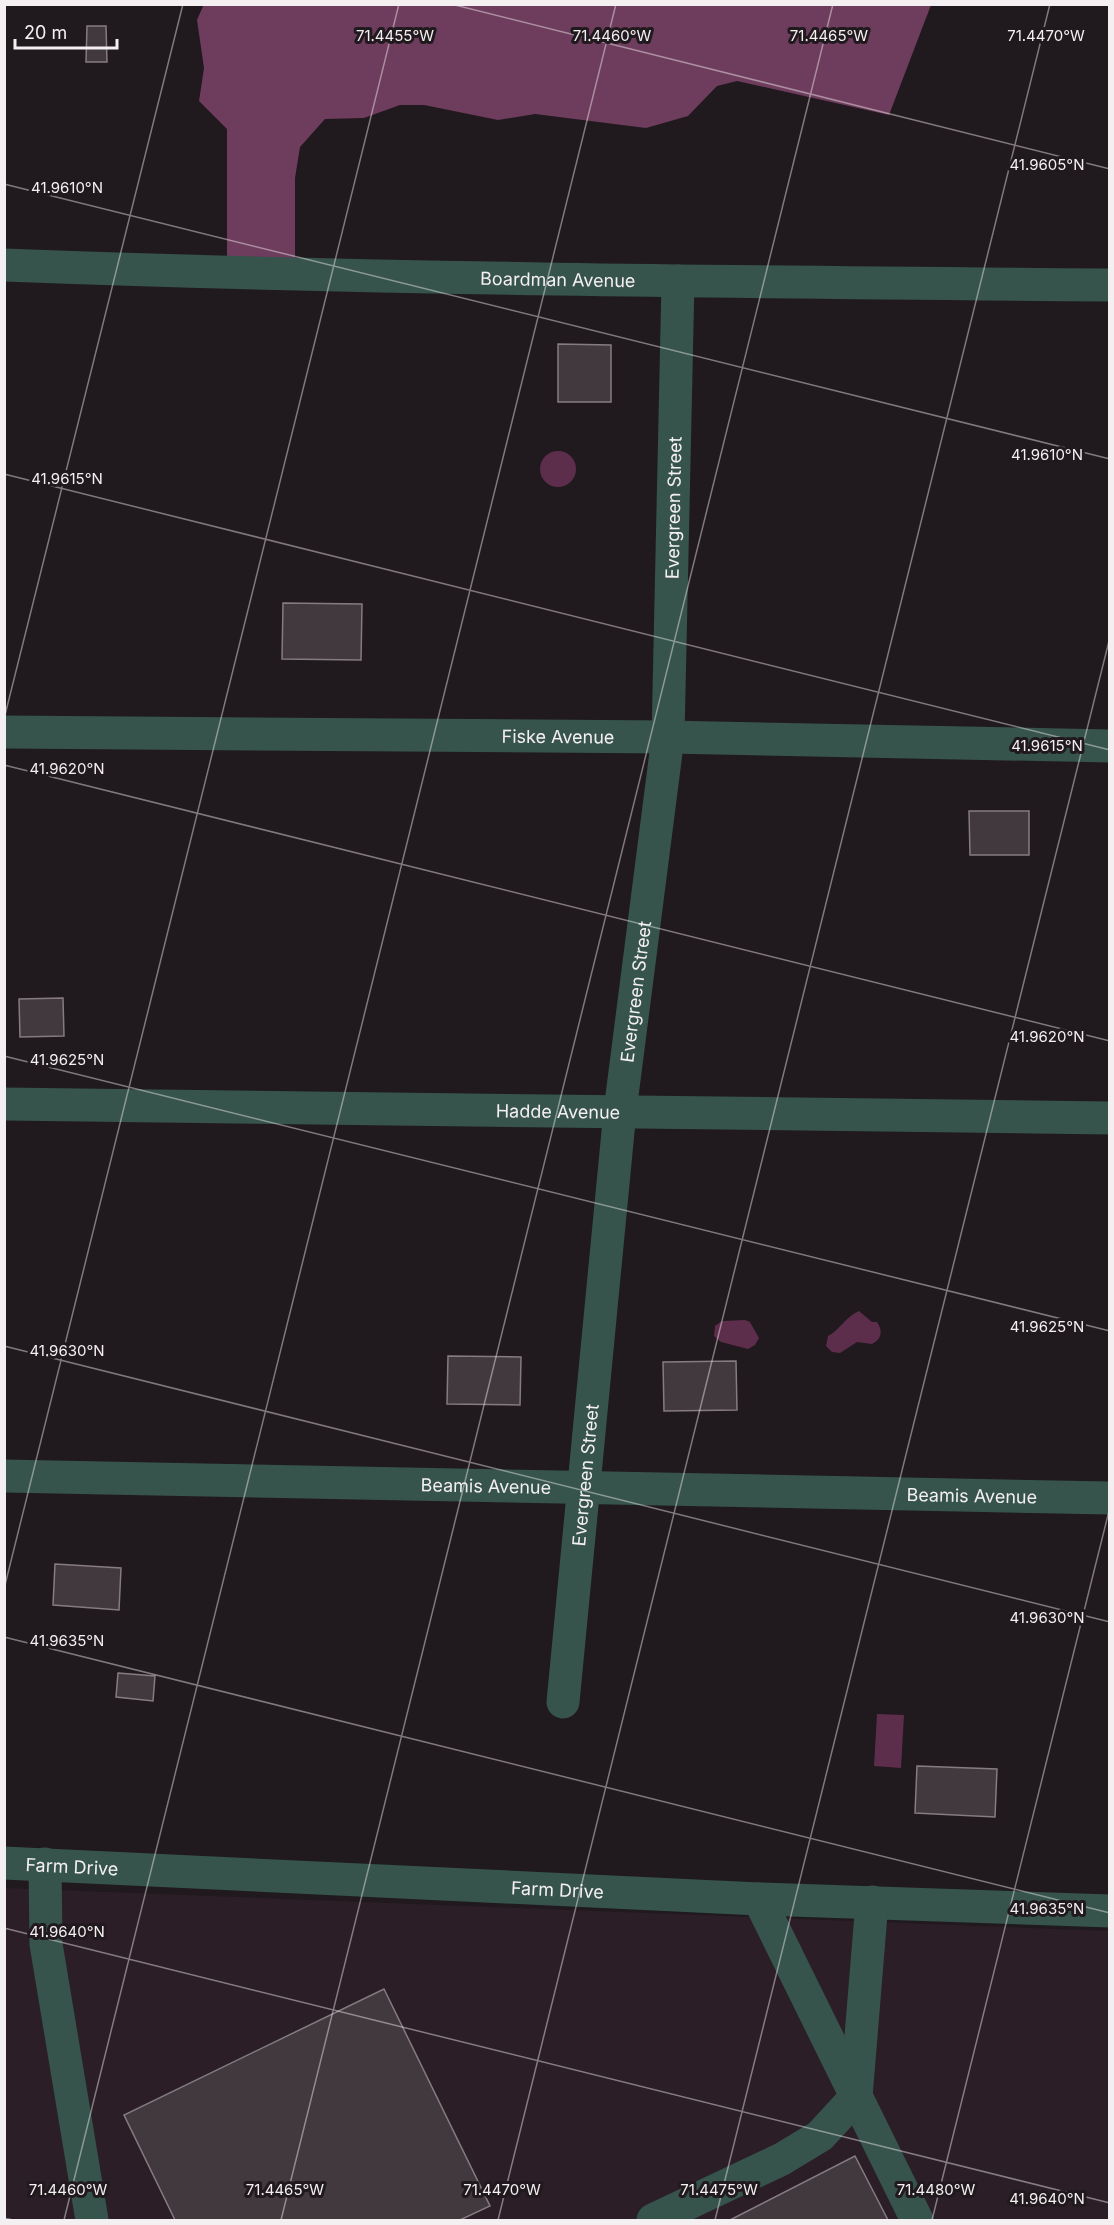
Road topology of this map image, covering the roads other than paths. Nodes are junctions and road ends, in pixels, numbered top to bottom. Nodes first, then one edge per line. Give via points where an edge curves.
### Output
1 (4, 266) edge
2 (678, 281) junction
3 (1110, 285) edge
4 (4, 732) edge
5 (668, 737) junction
6 (1110, 746) edge
7 (4, 1104) edge
8 (620, 1111) junction
9 (1110, 1118) edge
10 (4, 1476) edge
11 (583, 1487) junction
12 (1110, 1498) edge
13 (563, 1702) dead end
14 (4, 1863) edge
15 (45, 1864) junction
16 (759, 1899) junction
17 (872, 1902) junction
18 (1110, 1911) edge
19 (856, 2097) junction
20 (92, 2220) edge
21 (653, 2220) edge
22 (917, 2220) edge

1 - 2 street, Boardman Avenue
2 - 3 street, Boardman Avenue
2 - 5 street, Evergreen Street
4 - 5 street, Fiske Avenue
5 - 6 street, Fiske Avenue
5 - 8 street, Evergreen Street
7 - 8 street, Hadde Avenue
8 - 9 street, Hadde Avenue
8 - 11 street, Evergreen Street
10 - 11 street, Beamis Avenue
11 - 12 street, Beamis Avenue
11 - 13 street, Evergreen Street
14 - 15 street, Farm Drive
15 - 16 street, Farm Drive
15 - 20 street via 46,1944
16 - 17 street, Farm Drive
16 - 19 street
17 - 18 street, Farm Drive
17 - 19 street
19 - 21 street via 820,2136 782,2159
19 - 22 street

